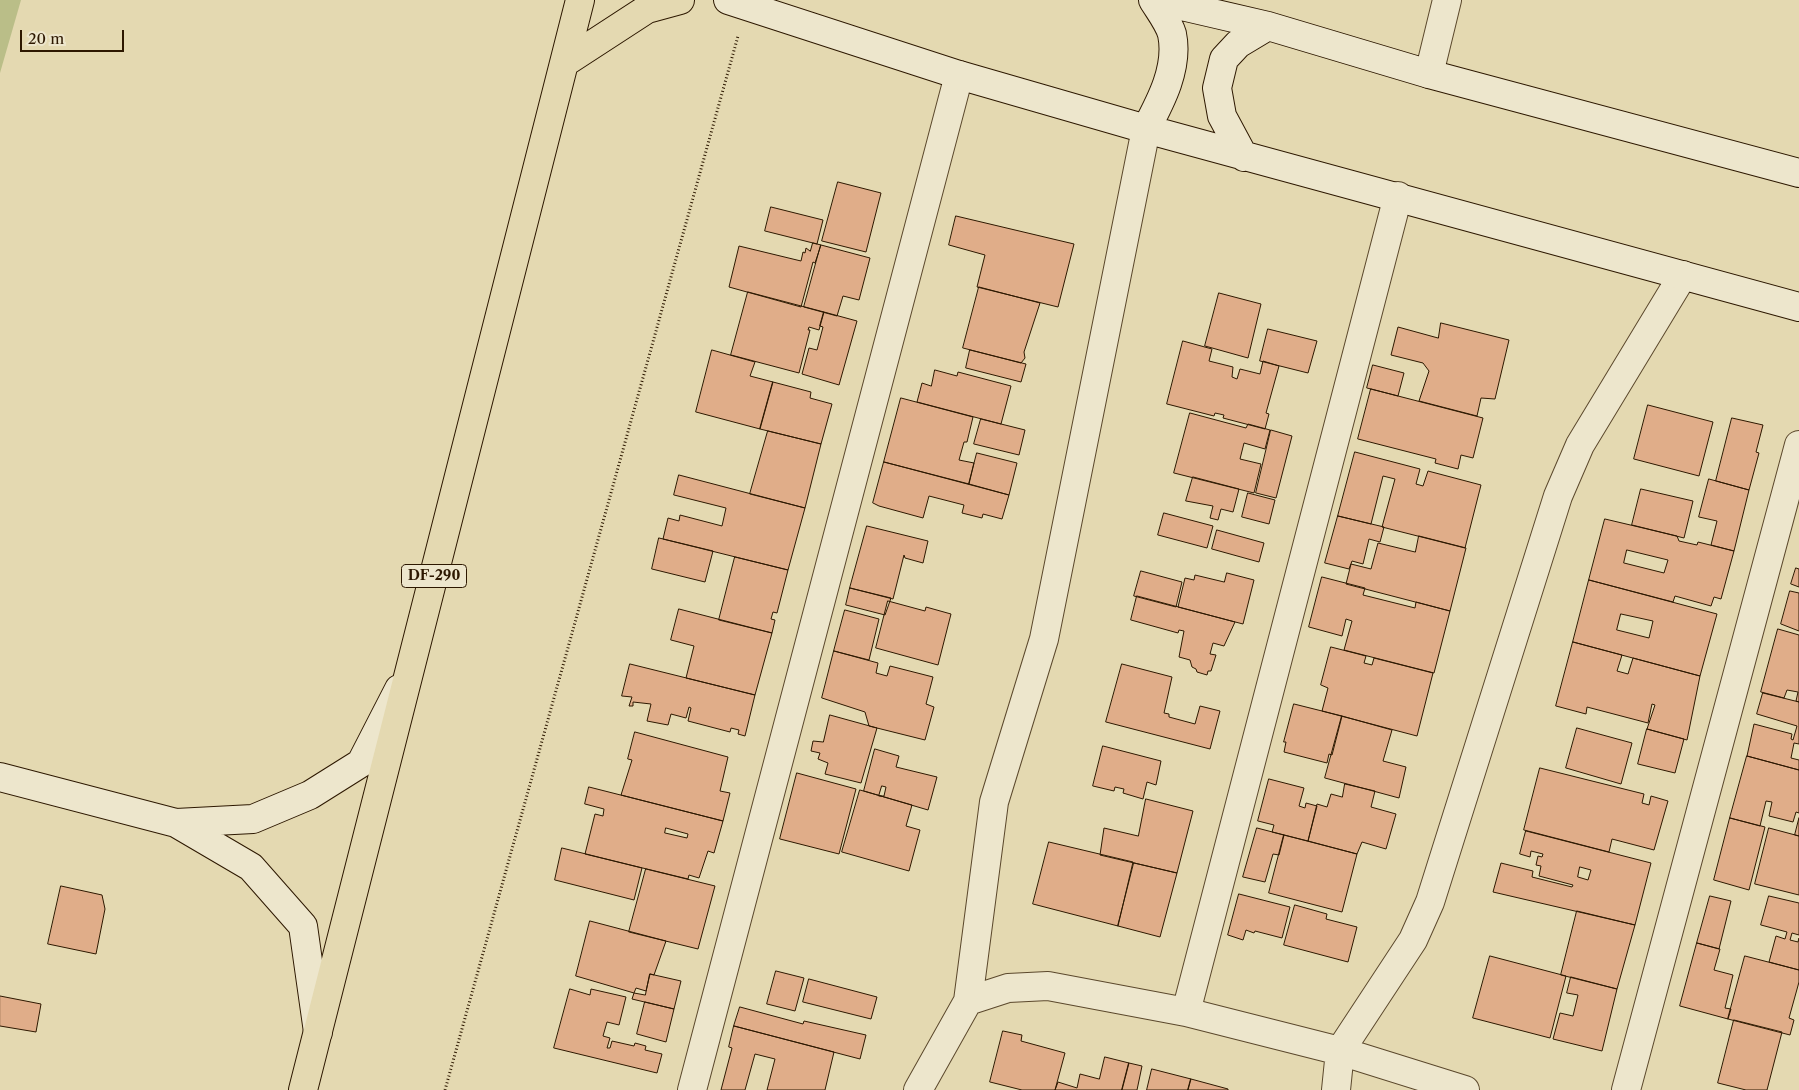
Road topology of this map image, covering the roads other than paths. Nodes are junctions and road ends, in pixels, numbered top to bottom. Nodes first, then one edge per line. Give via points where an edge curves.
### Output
1 (580, 0) edge
2 (680, 0) edge
3 (1155, 0) edge
4 (1448, 0) edge
5 (737, 3) edge
6 (1268, 26) junction
7 (564, 62) junction
8 (1429, 74) junction
9 (959, 75) junction
10 (1146, 129) junction
11 (1244, 157) junction
12 (1799, 173) edge
13 (1398, 196) junction
14 (1683, 275) junction
15 (1799, 307) edge
16 (1799, 445) edge
17 (411, 667) junction
18 (0, 777) edge
19 (176, 823) junction
20 (968, 1001) junction
21 (1186, 1012) junction
22 (318, 1032) junction
23 (1340, 1050) junction
24 (1433, 1086) edge
25 (303, 1090) edge
26 (692, 1090) edge
27 (918, 1090) edge
28 (1336, 1090) edge
29 (1465, 1090) edge
30 (1626, 1090) edge

1 - 7 highway, DF-290
2 - 7 highway via 647,9
3 - 6 street
3 - 10 street via 1172,33 1173,64
4 - 8 street
5 - 9 street
6 - 8 street
6 - 11 street via 1238,44 1224,59 1218,88 1222,116
7 - 17 highway, DF-290
8 - 12 street
9 - 10 street
9 - 26 street
10 - 11 street
10 - 20 street via 1044,639 994,802
11 - 13 street
13 - 14 street
13 - 21 street
14 - 15 street
14 - 23 street via 1580,446 1558,496 1430,902 1413,940
16 - 30 street
17 - 19 street via 361,763 310,795 254,819
17 - 22 highway, DF-290
18 - 19 street
19 - 22 street via 251,867 303,926
20 - 21 street via 1008,988 1048,986
20 - 27 street
21 - 23 street
22 - 25 highway, DF-290
23 - 24 street
23 - 28 street
24 - 29 street

